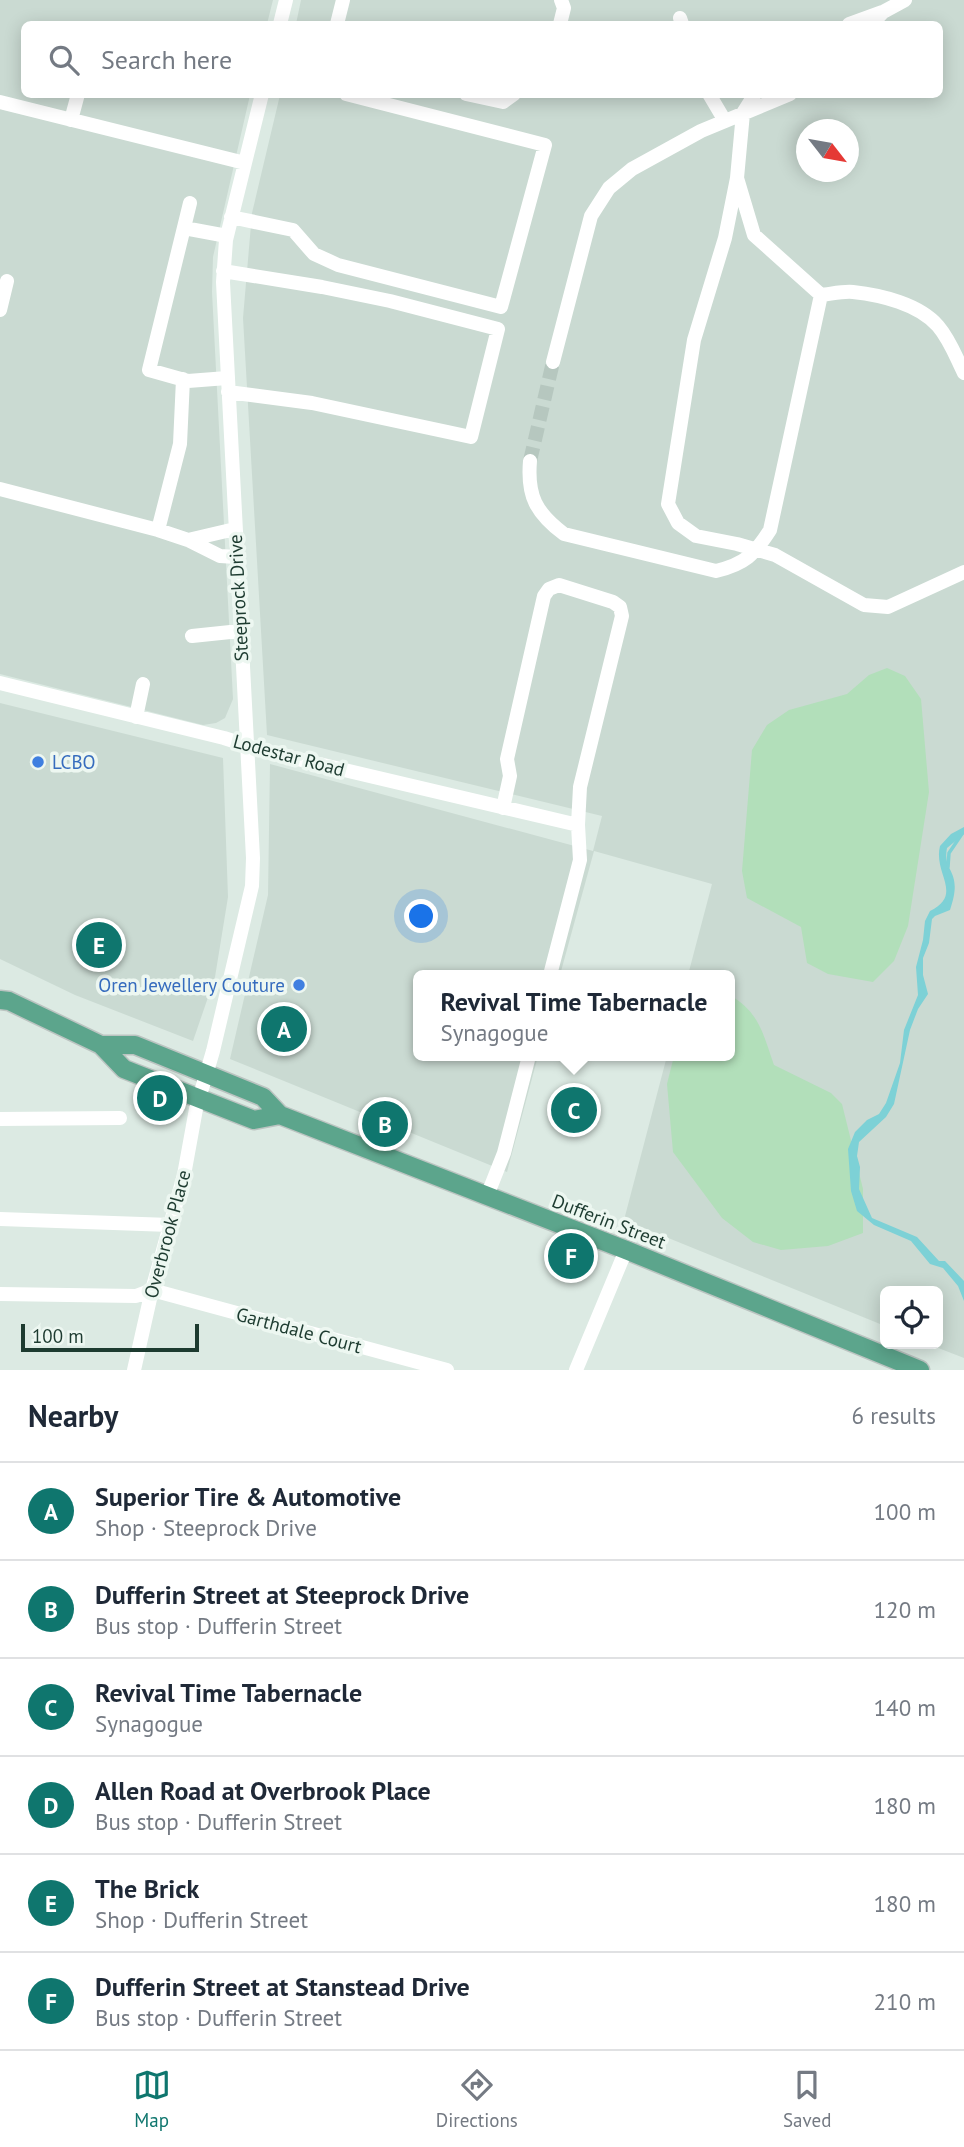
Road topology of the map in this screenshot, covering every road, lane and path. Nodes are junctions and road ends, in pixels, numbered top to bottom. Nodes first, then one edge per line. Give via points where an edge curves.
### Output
1 (286, 0) edge
2 (343, 0) edge
3 (561, 0) edge
4 (905, 0) edge
5 (883, 12) junction
6 (281, 21) edge
7 (338, 21) edge
8 (561, 21) edge
9 (858, 21) edge
10 (875, 21) edge
11 (77, 98) edge
12 (261, 98) edge
13 (362, 98) edge
14 (484, 98) edge
15 (508, 98) edge
16 (711, 98) edge
17 (752, 98) edge
18 (780, 98) edge
19 (0, 102) edge
20 (743, 113) junction
21 (71, 120) junction
22 (724, 121) junction
23 (245, 163) junction
24 (737, 178) junction
25 (190, 203) dead end
26 (231, 218) junction
27 (184, 228) junction
28 (227, 236) junction
29 (223, 271) junction
30 (7, 281) dead end
31 (821, 295) junction
32 (0, 310) edge
33 (553, 362) tunnel mouth
34 (964, 373) edge
35 (183, 379) junction
36 (228, 385) junction
37 (530, 461) tunnel mouth
38 (0, 489) edge
39 (235, 529) junction
40 (158, 530) junction
41 (188, 540) junction
42 (758, 550) junction
43 (236, 557) junction
44 (964, 572) edge
45 (240, 631) junction
46 (192, 636) dead end
47 (0, 683) edge
48 (143, 684) dead end
49 (136, 717) junction
50 (247, 746) junction
51 (503, 808) junction
52 (578, 825) junction
53 (551, 970) edge
54 (3, 996) edge
55 (101, 1045) junction
56 (528, 1061) edge
57 (207, 1074) junction
58 (200, 1099) junction
59 (280, 1115) junction
60 (120, 1118) dead end
61 (0, 1119) edge
62 (487, 1196) junction
63 (0, 1219) edge
64 (170, 1225) junction
65 (626, 1250) junction
66 (152, 1290) junction
67 (0, 1294) edge
68 (134, 1370) edge
69 (447, 1370) edge
70 (576, 1370) edge
71 (920, 1370) edge

1 - 6 street
2 - 7 street
3 - 8 street
4 - 5 street
5 - 9 street
5 - 10 street
11 - 21 street
12 - 23 street, Steeprock Drive
13 - 26 street via 545,145 501,307 338,265 314,254 293,230
14 - 15 street via 503,102
16 - 22 street
17 - 20 street
18 - 20 street
19 - 21 street
20 - 22 street
20 - 24 street
21 - 23 street
22 - 33 street via 632,169 610,188 591,216
23 - 26 street, Steeprock Drive
24 - 31 street via 754,235
24 - 42 street via 725,238 694,341 668,504 678,523 696,536
25 - 27 street
26 - 28 street, Steeprock Drive
27 - 28 street
27 - 35 street via 149,370
28 - 29 street, Steeprock Drive
29 - 36 street, Steeprock Drive
29 - 36 street via 390,301 498,329 471,437
30 - 32 street
31 - 34 street via 852,292 911,306 936,323
31 - 42 street via 770,530
35 - 36 street
35 - 40 street via 180,444
36 - 39 street, Steeprock Drive
37 - 42 street via 532,496 564,534 716,571 737,566
38 - 40 street
39 - 41 street
39 - 43 street, Steeprock Drive
40 - 41 street
41 - 43 street via 220,556
42 - 44 street via 864,605 888,607
43 - 45 street, Steeprock Drive
45 - 46 street
45 - 50 street, Steeprock Drive
47 - 49 street, Lodestar Road
48 - 49 street
49 - 50 street, Lodestar Road
50 - 51 street, Lodestar Road
50 - 57 street, Steeprock Drive via 252,886
51 - 52 street, Lodestar Road
51 - 52 street via 510,776 507,759 544,596 559,585 613,602 622,616 580,787
52 - 53 street via 580,860
54 - 55 main road, Dufferin Street
55 - 57 main road, Dufferin Street via 135,1045
55 - 58 main road, Dufferin Street via 124,1069
56 - 62 street via 504,1153
57 - 58 street, Steeprock Drive
57 - 59 main road, Dufferin Street via 263,1097
58 - 59 main road, Dufferin Street via 254,1120
58 - 64 street, Overbrook Place
59 - 62 main road, Dufferin Street
60 - 61 street
62 - 65 main road, Dufferin Street
63 - 64 street
64 - 66 street, Overbrook Place
65 - 70 street
65 - 71 main road, Dufferin Street
66 - 67 street via 136,1296
66 - 68 street, Overbrook Place
66 - 69 street, Garthdale Court

